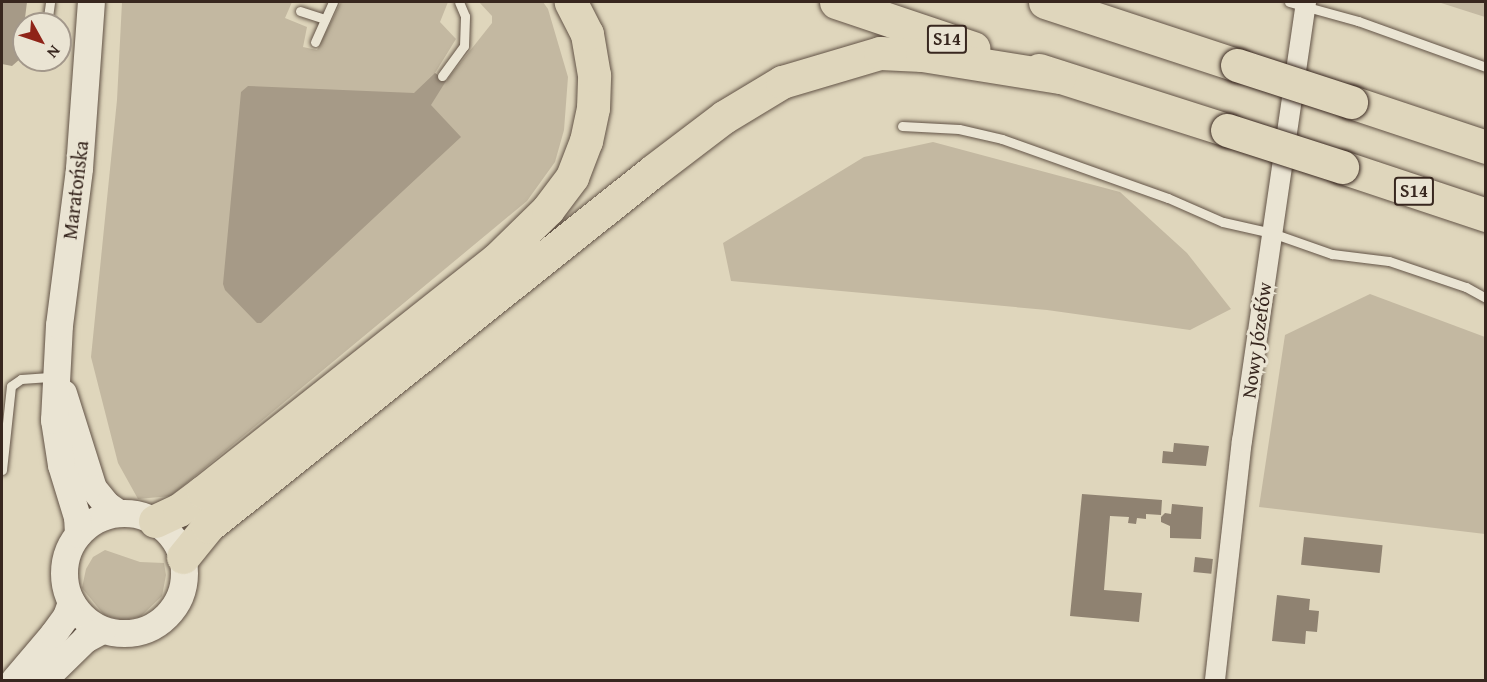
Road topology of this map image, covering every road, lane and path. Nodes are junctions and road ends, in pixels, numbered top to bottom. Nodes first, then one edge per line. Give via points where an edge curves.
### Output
1 (91, 2) edge
2 (333, 2) edge
3 (459, 2) edge
4 (571, 2) edge
5 (836, 2) edge
6 (1046, 2) edge
7 (1300, 3) edge
8 (300, 11) dead end
9 (325, 19) junction
10 (315, 42) dead end
11 (1485, 67) edge
12 (442, 76) dead end
13 (1059, 77) junction
14 (902, 126) dead end
15 (1485, 147) edge
16 (1485, 215) edge
17 (1272, 232) junction
18 (1485, 298) edge
19 (58, 377) junction
20 (2, 470) edge
21 (119, 513) junction
22 (155, 521) junction
23 (78, 534) junction
24 (183, 557) junction
25 (71, 602) junction
26 (102, 630) junction
27 (14, 681) edge
28 (43, 681) edge
29 (1215, 681) edge

1 - 19 main road, Maratońska via 79,168 60,315
2 - 9 lane
3 - 12 lane via 465,16 464,46
4 - 22 highway via 587,33 594,75 593,108 572,177 548,208 496,260 203,492
5 - 13 highway, S14
6 - 15 highway, bridge
7 - 11 lane
7 - 17 street, Nowy Józefów
8 - 9 lane
9 - 10 lane
13 - 16 highway, S14, bridge
13 - 24 highway via 922,55 880,53 782,82 724,117 653,171 208,526
14 - 17 lane via 959,129 1002,139 1168,198 1223,222
17 - 18 lane via 1332,254 1389,261 1466,287
17 - 29 street, Nowy Józefów via 1242,441
19 - 20 lane via 28,378 11,386
19 - 21 main road, Maratońska via 93,488
19 - 23 main road, Maratońska via 56,436
21 - 22 main road
21 - 23 main road via 104,515
22 - 24 main road via 178,544
23 - 25 main road via 68,550 64,569
24 - 26 main road via 185,577 181,596 171,613 137,632
25 - 26 main road via 84,619
25 - 27 main road via 66,616
26 - 28 main road via 85,639

